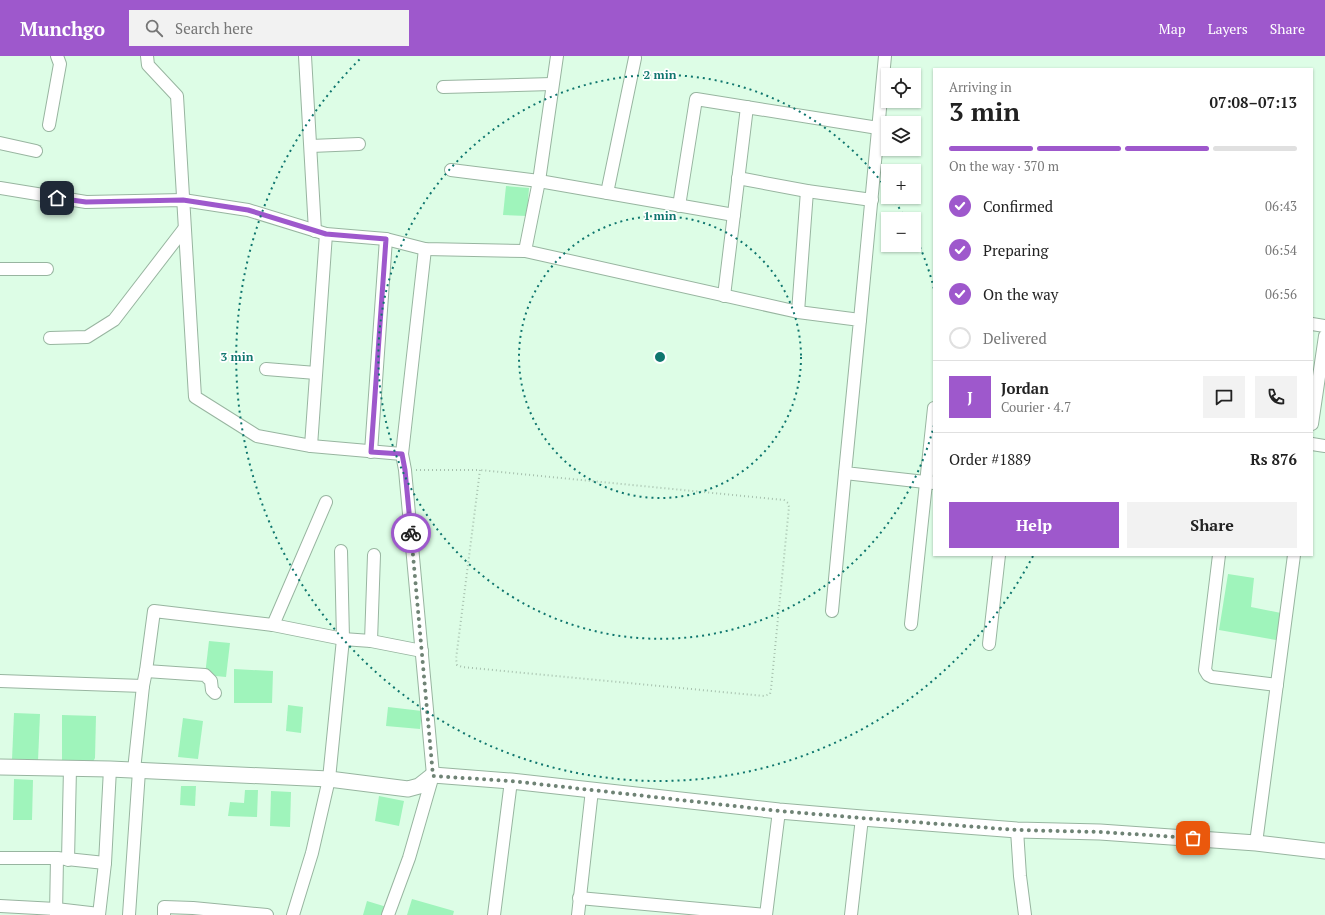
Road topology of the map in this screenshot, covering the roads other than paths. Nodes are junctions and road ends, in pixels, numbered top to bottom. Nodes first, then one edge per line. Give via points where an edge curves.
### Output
1 (57, 56) edge
2 (147, 56) edge
3 (305, 56) edge
4 (557, 56) edge
5 (885, 56) edge
6 (635, 58) dead end
7 (552, 84) junction
8 (444, 87) dead end
9 (747, 107) junction
10 (49, 125) dead end
11 (878, 128) junction
12 (0, 143) edge
13 (359, 144) dead end
14 (311, 146) junction
15 (36, 151) dead end
16 (451, 170) dead end
17 (738, 178) junction
18 (539, 181) junction
19 (0, 188) edge
20 (807, 191) junction
21 (607, 193) junction
22 (183, 200) junction
23 (872, 200) junction
24 (679, 206) junction
25 (734, 215) junction
26 (184, 229) junction
27 (321, 232) junction
28 (386, 239) junction
29 (424, 249) junction
30 (525, 251) junction
31 (0, 269) edge
32 (47, 269) dead end
33 (724, 296) junction
34 (798, 312) junction
35 (860, 320) junction
36 (1313, 324) edge
37 (1325, 326) edge
38 (1325, 336) edge
39 (50, 338) dead end
40 (266, 369) dead end
41 (316, 373) junction
42 (1313, 417) edge
43 (933, 427) edge
44 (1313, 444) edge
45 (311, 446) junction
46 (1325, 446) edge
47 (371, 452) junction
48 (402, 454) junction
49 (845, 474) junction
50 (930, 483) edge
51 (326, 502) dead end
52 (341, 551) dead end
53 (374, 555) dead end
54 (999, 556) edge
55 (1219, 556) edge
56 (1294, 556) edge
57 (832, 611) dead end
58 (911, 624) dead end
59 (273, 625) junction
60 (343, 639) junction
61 (371, 641) junction
62 (989, 644) dead end
63 (422, 651) junction
64 (146, 671) junction
65 (0, 681) edge
66 (1277, 685) junction
67 (143, 686) junction
68 (216, 693) dead end
69 (0, 766) edge
70 (70, 768) junction
71 (110, 769) junction
72 (137, 771) junction
73 (433, 776) junction
74 (329, 779) junction
75 (511, 781) junction
76 (592, 790) junction
77 (779, 811) junction
78 (862, 818) junction
79 (1017, 830) junction
80 (1256, 843) junction
81 (1325, 851) edge
82 (0, 858) edge
83 (62, 859) junction
84 (105, 863) junction
85 (579, 898) junction
86 (0, 906) edge
87 (659, 910) edge
88 (13, 911) edge
89 (56, 912) edge
90 (231, 913) edge
91 (99, 914) edge
92 (129, 915) edge
93 (164, 915) edge
94 (267, 915) edge
95 (293, 915) edge
96 (388, 915) edge
97 (494, 915) edge
98 (578, 915) edge
99 (766, 915) edge
100 (851, 915) edge
101 (1025, 915) edge

1 - 10 street via 60,64
2 - 22 street via 148,65 177,96
3 - 14 street
4 - 7 street
5 - 11 street
6 - 21 street
7 - 8 street
7 - 18 street
9 - 11 street
9 - 17 street
9 - 24 street via 696,99
11 - 23 street
12 - 15 street
13 - 14 street
14 - 27 street
16 - 18 street
17 - 20 street
17 - 25 street
18 - 21 street
18 - 30 street
19 - 22 street via 86,202
20 - 23 street
20 - 34 street
21 - 24 street
22 - 26 street
22 - 27 street via 248,210
23 - 35 street
24 - 25 street
25 - 33 street
26 - 39 street via 114,320 87,337
26 - 45 street via 195,397 257,436
27 - 28 street
27 - 41 street
28 - 29 street
28 - 47 street
29 - 30 street
29 - 48 street
30 - 33 street
31 - 32 street
33 - 34 street
34 - 35 street
35 - 49 street
36 - 37 street
38 - 42 street
40 - 41 street
41 - 45 street
43 - 50 street
44 - 46 street
45 - 47 street
47 - 48 street
48 - 63 street
49 - 50 street
49 - 57 street
50 - 58 street
51 - 59 street
52 - 60 street
53 - 61 street
54 - 62 street
55 - 66 street via 1205,670 1212,677
56 - 66 street
59 - 60 street
59 - 64 street via 154,611
60 - 61 street
60 - 74 street
61 - 63 street
63 - 73 street
64 - 67 street
64 - 68 street via 205,675
65 - 67 street
66 - 80 street
67 - 72 street
69 - 70 main road
70 - 71 main road
70 - 83 street
71 - 72 main road
71 - 84 street
72 - 74 main road
72 - 92 street
73 - 74 main road via 419,786 408,789
73 - 75 main road
73 - 96 street via 409,858
74 - 95 street via 312,854
75 - 76 main road
75 - 97 street
76 - 77 main road
76 - 85 street
77 - 78 main road
77 - 99 street
78 - 79 main road
78 - 100 street
79 - 80 main road via 1100,832
79 - 101 street
80 - 81 main road
82 - 83 street
83 - 84 street
83 - 89 street
84 - 91 street
85 - 87 street
85 - 98 street
86 - 88 street
87 - 99 street
88 - 89 street
89 - 91 street
90 - 93 street via 164,907
90 - 94 street

